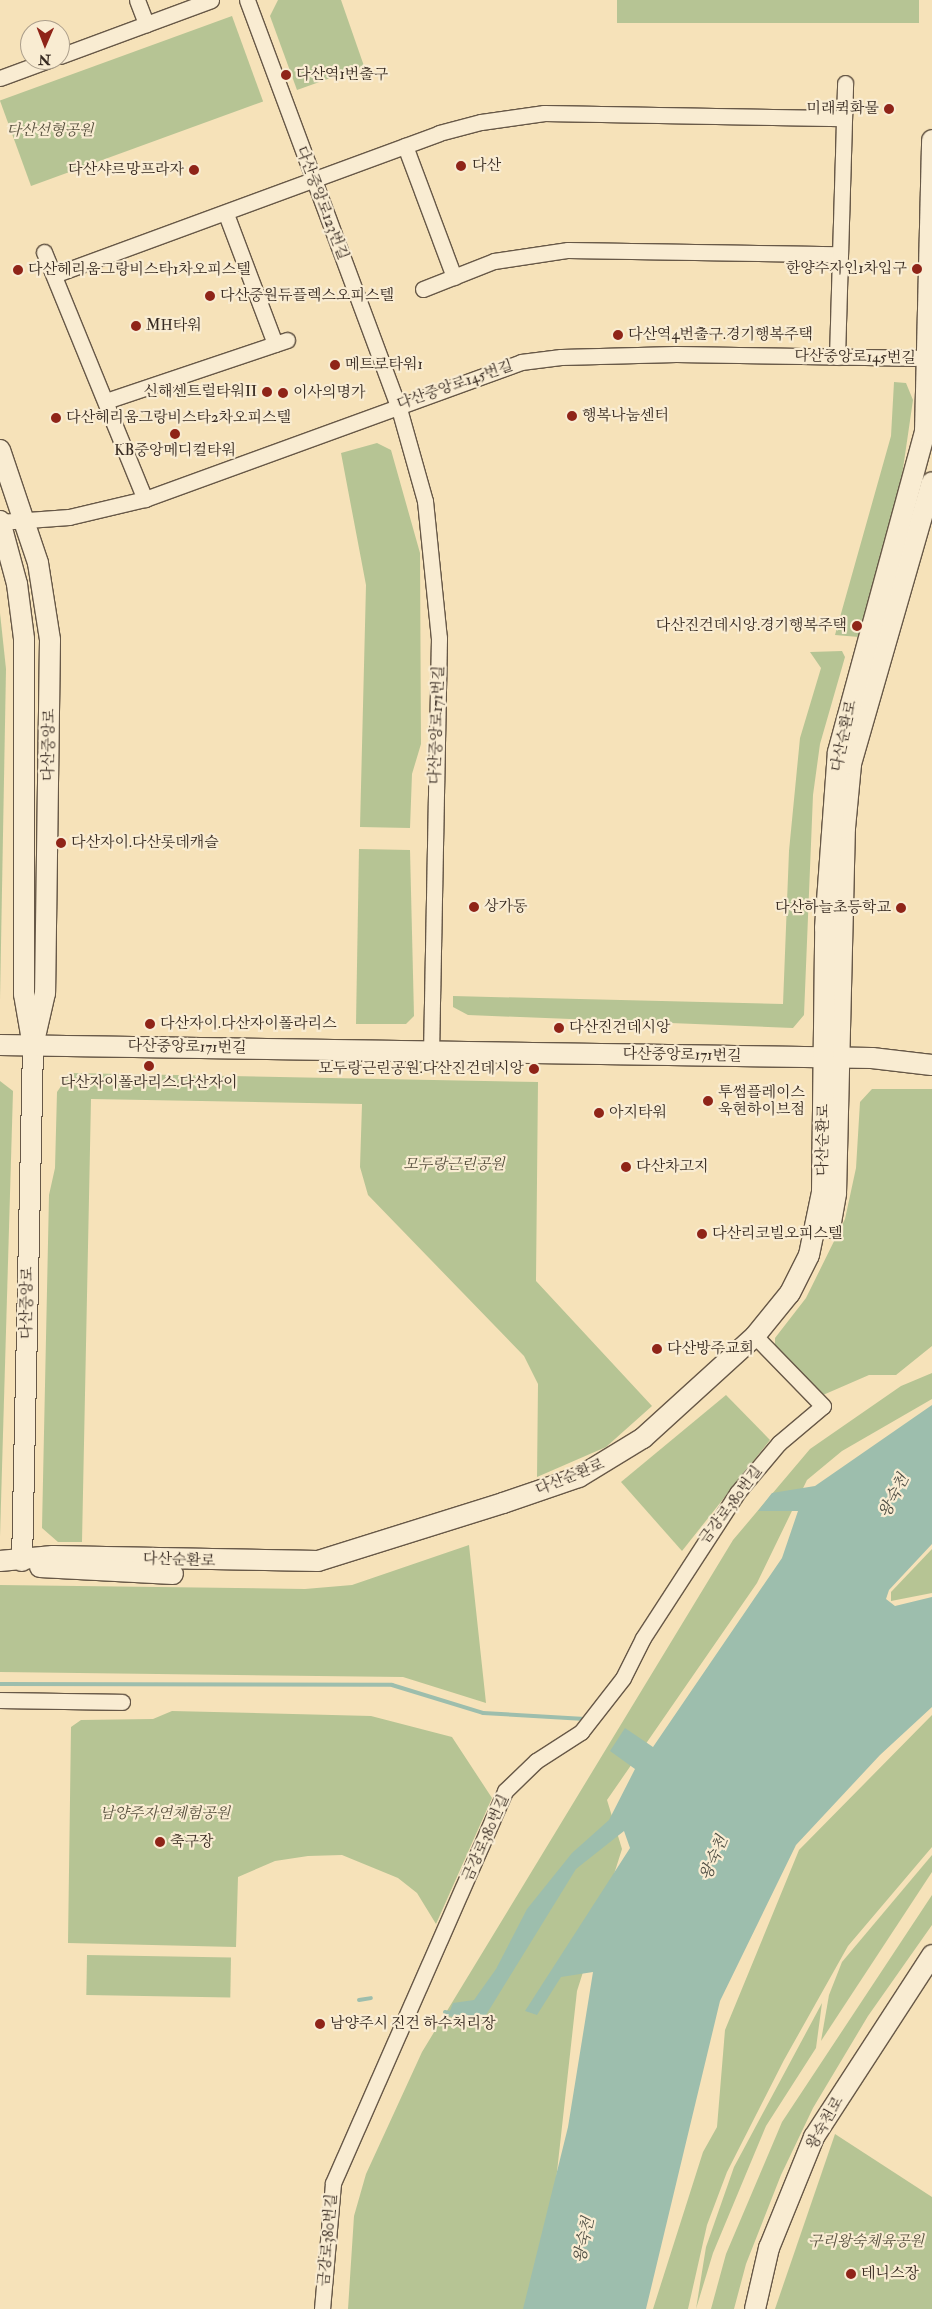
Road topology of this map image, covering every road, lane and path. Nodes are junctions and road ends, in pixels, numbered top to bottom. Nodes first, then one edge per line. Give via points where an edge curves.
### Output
1 (137, 0) edge
2 (211, 0) edge
3 (247, 0) edge
4 (146, 24) junction
5 (70, 52) edge
6 (22, 70) edge
7 (0, 78) edge
8 (845, 83) dead end
9 (844, 118) junction
10 (932, 140) edge
11 (405, 146) junction
12 (314, 181) junction
13 (226, 214) junction
14 (44, 252) dead end
15 (837, 254) junction
16 (54, 275) junction
17 (454, 277) junction
18 (422, 289) dead end
19 (837, 357) junction
20 (927, 358) junction
21 (106, 401) junction
22 (398, 405) junction
23 (0, 450) edge
24 (932, 482) edge
25 (145, 499) junction
26 (0, 522) edge
27 (27, 522) junction
28 (0, 1045) edge
29 (33, 1046) junction
30 (431, 1050) junction
31 (831, 1058) junction
32 (932, 1065) edge
33 (757, 1339) junction
34 (0, 1561) edge
35 (22, 1561) junction
36 (0, 1700) edge
37 (122, 1702) dead end
38 (932, 1955) edge
39 (322, 2309) edge
40 (755, 2309) edge

1 - 4 street
2 - 4 street
3 - 12 street, 다산중앙로123번길
4 - 5 street
6 - 7 street
8 - 9 street
9 - 11 street via 544,113 481,122
9 - 15 street
10 - 20 street, 다산순환로
11 - 12 street
11 - 17 street
12 - 13 street
12 - 22 street, 다산중앙로123번길
13 - 16 street
13 - 21 street via 281,342
14 - 16 street
15 - 17 street via 568,250 494,261
15 - 19 street
16 - 21 street
17 - 18 street
19 - 20 street, 다산중앙로145번길
19 - 22 street, 다산중앙로145번길 via 561,356 521,362
20 - 31 street, 다산순환로 via 928,401 918,468 838,752 828,856
21 - 25 street
22 - 25 street, 다산중앙로145번길
22 - 30 street, 다산중앙로171번길 via 425,501 437,584
23 - 27 street, 다산중앙로
24 - 31 street, 다산순환로 via 852,764
25 - 27 street, 다산중앙로145번길
26 - 27 street, 다산중앙로145번길
26 - 29 street, 다산중앙로 via 17,584 24,639 24,994
27 - 29 street, 다산중앙로 via 50,640 45,993
28 - 29 street, 다산중앙로171번길
29 - 30 street, 다산중앙로171번길
29 - 35 street, 다산중앙로
30 - 31 street, 다산중앙로171번길
31 - 32 street, 다산중앙로171번길
31 - 33 street, 다산순환로 via 822,1192 816,1231 800,1278
33 - 35 street, 다산순환로 via 656,1441 608,1476 541,1504 351,1565 205,1575 49,1570
33 - 39 street, 금강로380번길 via 823,1406 778,1443 737,1493 643,1638 623,1678 581,1732 536,1761 505,1791 333,2183
34 - 35 street, 다산순환로
36 - 37 street
38 - 40 street, 왕숙천로 via 814,2137 769,2248

